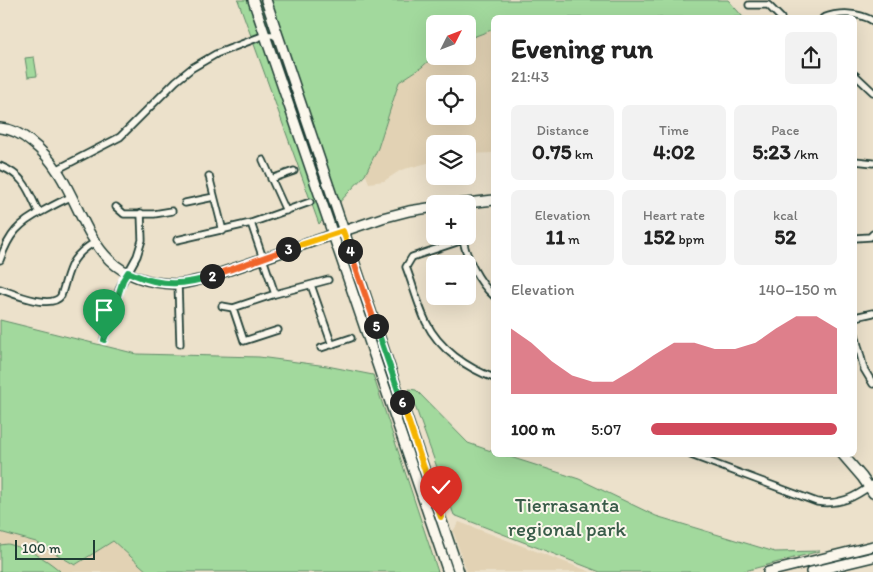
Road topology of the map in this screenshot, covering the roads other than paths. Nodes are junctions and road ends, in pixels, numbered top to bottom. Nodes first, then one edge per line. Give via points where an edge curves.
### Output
1 (253, 0) edge
2 (266, 0) edge
3 (749, 5) dead end
4 (777, 15) edge
5 (846, 15) edge
6 (873, 21) edge
7 (265, 35) junction
8 (279, 40) junction
9 (857, 77) edge
10 (873, 92) edge
11 (0, 128) edge
12 (263, 160) dead end
13 (857, 162) edge
14 (873, 162) edge
15 (0, 166) edge
16 (58, 169) junction
17 (294, 171) dead end
18 (209, 176) dead end
19 (271, 179) junction
20 (71, 197) junction
21 (214, 197) junction
22 (491, 200) edge
23 (310, 202) dead end
24 (476, 202) edge
25 (185, 203) dead end
26 (116, 207) dead end
27 (426, 208) edge
28 (172, 211) dead end
29 (286, 211) junction
30 (39, 212) junction
31 (141, 213) junction
32 (251, 222) junction
33 (222, 231) junction
34 (343, 231) junction
35 (873, 234) edge
36 (332, 235) junction
37 (857, 238) edge
38 (177, 240) dead end
39 (95, 242) junction
40 (444, 245) edge
41 (465, 245) edge
42 (263, 257) junction
43 (0, 260) edge
44 (128, 272) junction
45 (328, 280) dead end
46 (178, 284) junction
47 (312, 285) junction
48 (0, 289) edge
49 (491, 293) edge
50 (275, 294) junction
51 (222, 306) dead end
52 (233, 308) junction
53 (873, 313) edge
54 (857, 317) edge
55 (278, 330) dead end
56 (351, 338) dead end
57 (104, 340) dead end
58 (857, 342) edge
59 (180, 344) dead end
60 (332, 345) junction
61 (321, 348) dead end
62 (491, 377) edge
63 (873, 384) edge
64 (696, 457) edge
65 (844, 457) edge
66 (872, 488) edge
67 (873, 546) edge
68 (873, 557) edge
69 (448, 572) edge
70 (459, 572) edge
71 (768, 572) edge
72 (811, 572) edge

1 - 7 main road
2 - 8 main road
3 - 4 street via 768,4
5 - 6 street via 855,14
7 - 8 street via 273,35
7 - 16 street via 216,54 192,68 120,137
7 - 36 main road
8 - 34 main road
9 - 10 street
11 - 16 main road via 26,137
12 - 19 street
13 - 14 street
15 - 30 street via 12,171 26,185
16 - 20 main road
17 - 19 street
18 - 21 street
19 - 29 street
20 - 30 street
20 - 39 main road
21 - 25 street
21 - 33 street
22 - 24 main road
23 - 29 street
26 - 31 street via 124,214
27 - 34 main road
28 - 31 street
29 - 32 street
30 - 43 street via 15,230
31 - 44 street via 142,240
32 - 33 street
32 - 42 street
33 - 38 street
34 - 36 main road
34 - 70 main road
35 - 37 street
36 - 42 main road
36 - 69 main road
39 - 44 main road via 109,259
39 - 48 street via 72,262 61,296 55,302 33,300
40 - 62 street via 412,257 406,267 426,323 441,343 477,372
41 - 49 street via 474,269
42 - 46 main road via 203,279
42 - 50 street
44 - 46 main road via 152,281
44 - 57 street via 120,287
45 - 47 street
46 - 59 street
47 - 50 street
47 - 60 street
50 - 52 street
51 - 52 street
52 - 55 street via 244,341
53 - 54 street
56 - 60 street
58 - 63 street via 864,369
60 - 61 street
64 - 66 street via 817,502 842,502
65 - 66 main road
67 - 71 main road
68 - 72 main road

